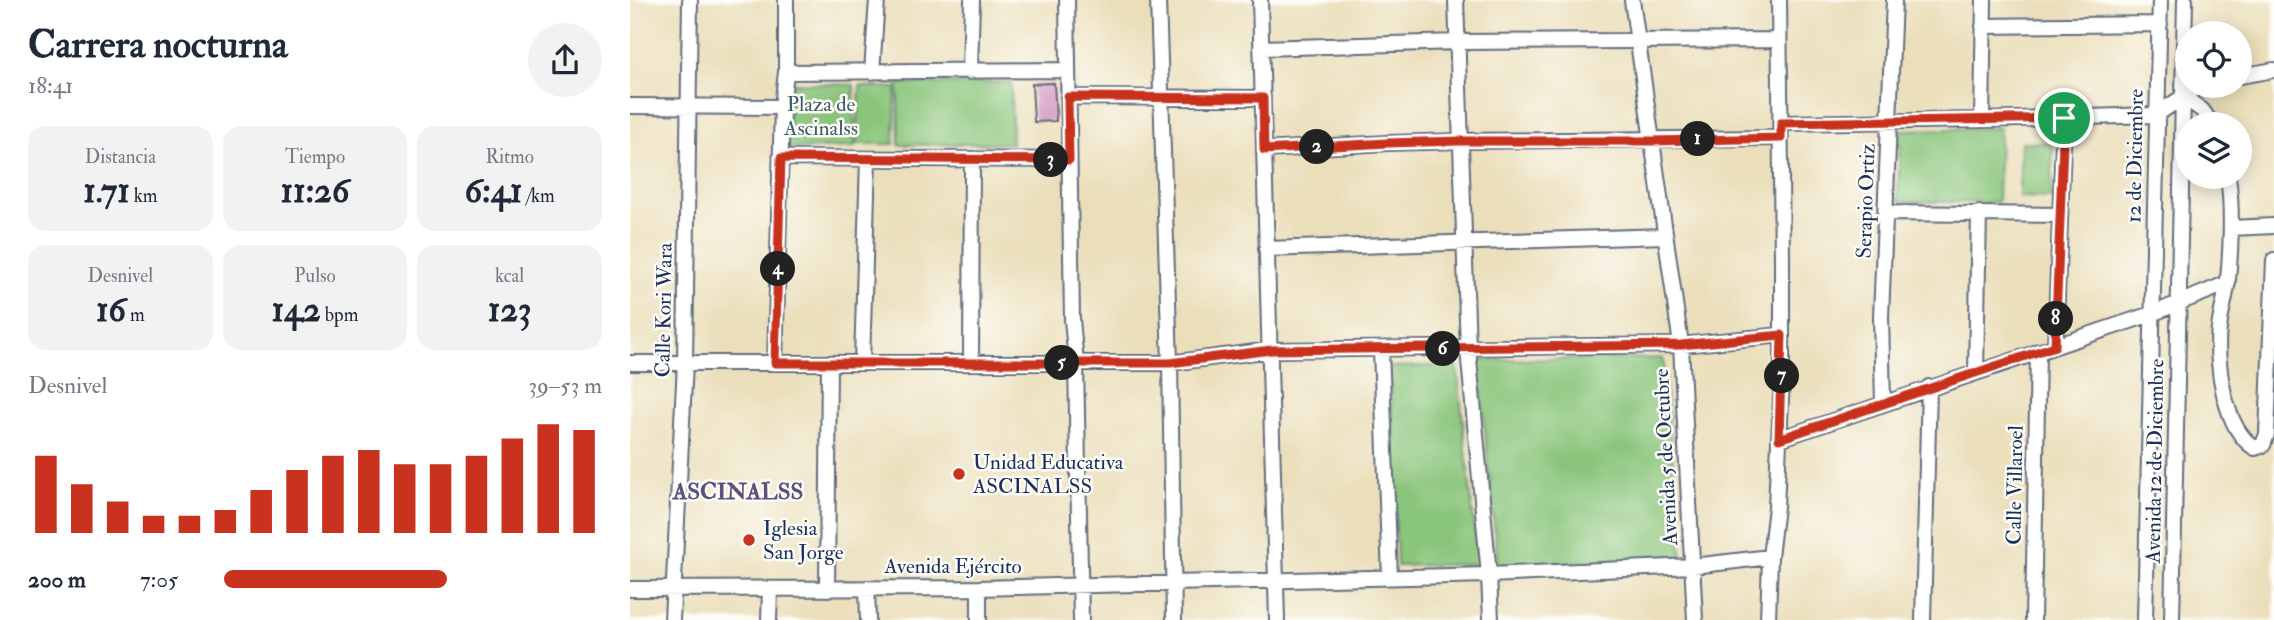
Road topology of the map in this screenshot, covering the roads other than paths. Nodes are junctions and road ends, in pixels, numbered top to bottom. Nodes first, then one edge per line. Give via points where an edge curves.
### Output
1 (690, 0) edge
2 (786, 0) edge
3 (877, 0) edge
4 (972, 0) edge
5 (1067, 0) edge
6 (1158, 0) edge
7 (1260, 0) edge
8 (1456, 0) edge
9 (1632, 0) edge
10 (1779, 0) edge
11 (1894, 0) edge
12 (1984, 0) edge
13 (2160, 0) edge
14 (2185, 0) edge
15 (2184, 21) edge
16 (2160, 24) junction
17 (1983, 26) junction
18 (1779, 40) junction
19 (1638, 42) junction
20 (1458, 43) junction
21 (1261, 48) junction
22 (1068, 70) junction
23 (2274, 70) edge
24 (786, 72) junction
25 (872, 72) junction
26 (970, 72) junction
27 (2252, 74) edge
28 (1068, 97) junction
29 (1263, 98) junction
30 (2179, 98) edge
31 (2182, 98) edge
32 (2185, 98) edge
33 (1160, 99) junction
34 (630, 106) edge
35 (782, 107) junction
36 (689, 108) junction
37 (2203, 112) edge
38 (2156, 115) junction
39 (2064, 118) junction
40 (1982, 120) junction
41 (1890, 121) junction
42 (1781, 130) junction
43 (1461, 141) junction
44 (1652, 141) junction
45 (1264, 150) junction
46 (781, 158) junction
47 (868, 159) junction
48 (972, 159) junction
49 (1069, 160) junction
50 (2229, 189) edge
51 (1979, 213) junction
52 (1886, 214) junction
53 (2060, 215) junction
54 (2274, 226) edge
55 (2231, 228) junction
56 (1665, 236) junction
57 (1465, 242) junction
58 (1266, 249) junction
59 (2274, 260) edge
60 (2228, 283) junction
61 (2179, 302) junction
62 (2154, 313) junction
63 (1782, 335) junction
64 (1681, 345) junction
65 (2055, 346) junction
66 (1468, 349) junction
67 (1271, 350) junction
68 (1381, 350) junction
69 (2038, 351) junction
70 (630, 363) edge
71 (685, 363) junction
72 (775, 363) junction
73 (829, 363) junction
74 (862, 363) junction
75 (971, 363) junction
76 (1076, 363) junction
77 (1170, 363) junction
78 (1976, 372) junction
79 (1929, 387) junction
80 (1883, 403) junction
81 (1779, 439) junction
82 (1770, 557) junction
83 (1693, 566) junction
84 (1489, 575) junction
85 (1390, 578) junction
86 (1277, 580) junction
87 (1174, 583) junction
88 (1079, 586) junction
89 (672, 588) junction
90 (867, 588) junction
91 (979, 588) junction
92 (630, 589) edge
93 (769, 589) junction
94 (827, 589) junction
95 (672, 620) edge
96 (769, 620) edge
97 (868, 620) edge
98 (979, 620) edge
99 (1081, 620) edge
100 (1174, 620) edge
101 (1277, 620) edge
102 (1490, 620) edge
103 (1695, 620) edge
104 (1769, 620) edge
105 (1923, 620) edge
106 (2033, 620) edge
107 (2145, 620) edge
108 (2172, 620) edge

1 - 36 street, Calle Kori Wara
2 - 24 street
3 - 25 street
4 - 26 street
5 - 22 street
6 - 33 street
7 - 21 street
8 - 20 street
9 - 19 street, Avenida 5 de Octubre
10 - 18 street
11 - 41 street, Serapio Ortiz
12 - 17 street
13 - 16 street, 12 de Diciembre
14 - 15 street
16 - 17 street
16 - 38 street, 12 de Diciembre
17 - 40 street
18 - 19 street
18 - 42 street
19 - 20 street
19 - 44 street, Avenida 5 de Octubre
20 - 21 street
20 - 43 street
21 - 29 street
22 - 26 street
22 - 28 street
23 - 27 street
24 - 25 street
24 - 35 street
25 - 26 street
28 - 33 street
28 - 49 street
29 - 33 street
29 - 45 street
30 - 38 street
31 - 61 street
32 - 37 street
33 - 77 street
34 - 36 street
35 - 36 street
35 - 46 street
36 - 71 street, Calle Kori Wara
38 - 39 street
38 - 62 street, 12 de Diciembre
39 - 40 street
39 - 53 street
40 - 41 street
41 - 42 street
41 - 52 street, Serapio Ortiz
42 - 44 street
42 - 63 street
43 - 44 street
43 - 45 street
43 - 57 street
44 - 56 street, Avenida 5 de Octubre
45 - 58 street
46 - 47 street
46 - 72 street
47 - 48 street
47 - 74 street
48 - 49 street
48 - 75 street
49 - 76 street
50 - 55 street
51 - 52 street
51 - 53 street
51 - 78 street
52 - 80 street, Serapio Ortiz
53 - 65 street
54 - 55 street
55 - 60 street
56 - 57 street
56 - 64 street, Avenida 5 de Octubre
57 - 58 street
57 - 66 street
58 - 67 street
59 - 60 street via 2267,434 2255,448 2241,434 2223,391 2218,348
60 - 61 street
61 - 62 street
61 - 108 street, Avenida 12 de Diciembre
62 - 65 street
62 - 107 street, Avenida 12 de Diciembre
63 - 64 street
63 - 81 street
64 - 66 street
64 - 83 street, Avenida 5 de Octubre
65 - 69 street
66 - 68 street
66 - 84 street
67 - 68 street
67 - 77 street
67 - 86 street
68 - 85 street
69 - 78 street
69 - 106 street, Calle Villaroel
70 - 71 street
71 - 72 street
71 - 89 street, Calle Kori Wara
72 - 73 street
73 - 74 street
73 - 94 street
74 - 75 street
75 - 76 street
76 - 77 street
76 - 88 street
77 - 87 street
78 - 79 street
79 - 80 street
79 - 105 street
80 - 81 street
81 - 82 street
82 - 83 street, Avenida Ejército
82 - 104 street
83 - 84 street, Avenida Ejército
83 - 103 street, Avenida 5 de Octubre
84 - 85 street, Avenida Ejército
84 - 102 street
85 - 86 street, Avenida Ejército
86 - 87 street, Avenida Ejército
86 - 101 street
87 - 88 street, Avenida Ejército
87 - 100 street
88 - 91 street, Avenida Ejército
88 - 99 street
89 - 92 street, Avenida Ejército
89 - 93 street, Avenida Ejército
89 - 95 street, Calle Kori Wara
90 - 91 street, Avenida Ejército
90 - 94 street, Avenida Ejército
90 - 97 street
91 - 98 street
93 - 94 street, Avenida Ejército
93 - 96 street

